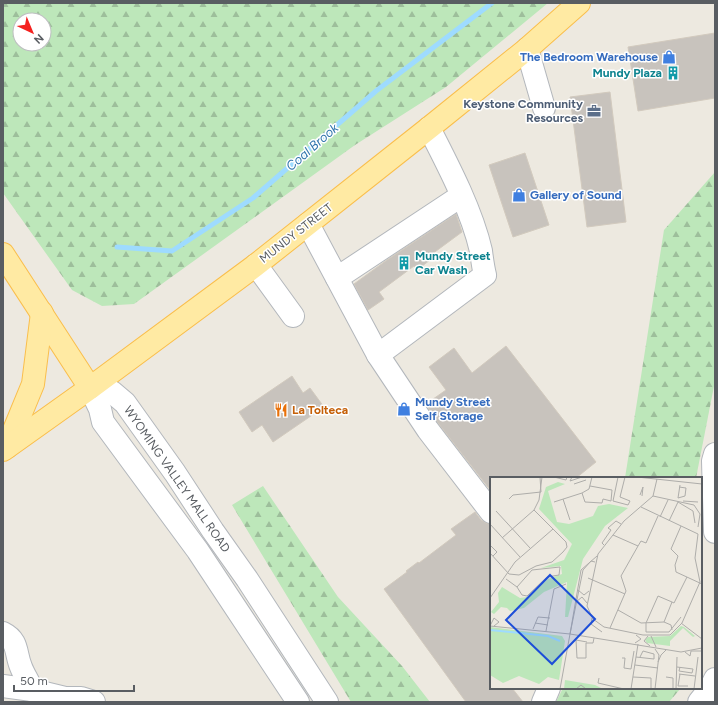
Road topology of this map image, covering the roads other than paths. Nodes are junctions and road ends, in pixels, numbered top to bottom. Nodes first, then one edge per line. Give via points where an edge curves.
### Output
1 (579, 3) edge
2 (527, 49) junction
3 (544, 108) dead end
4 (429, 128) junction
5 (461, 196) junction
6 (308, 224) junction
7 (3, 254) edge
8 (256, 265) junction
9 (337, 278) junction
10 (42, 313) junction
11 (292, 316) dead end
12 (378, 355) junction
13 (90, 388) junction
14 (5, 449) edge
15 (715, 454) edge
16 (490, 511) edge
17 (715, 532) edge
18 (3, 633) edge
19 (715, 679) edge
20 (3, 686) edge
21 (549, 689) edge
22 (32, 690) junction
23 (294, 698) edge
24 (94, 702) edge
25 (327, 702) edge
26 (543, 702) edge
27 (699, 702) edge

1 - 2 main road, MUNDY STREET
2 - 3 lane
2 - 4 main road, MUNDY STREET
4 - 5 lane
4 - 6 main road, MUNDY STREET
5 - 9 lane
5 - 12 lane via 481,250 484,276
6 - 8 main road, MUNDY STREET
6 - 9 lane
7 - 10 main road
8 - 11 lane
8 - 13 main road, MUNDY STREET
9 - 12 lane
10 - 13 main road
10 - 14 main road via 33,384
12 - 16 lane via 428,430
13 - 14 main road, MUNDY STREET
13 - 23 lane, WYOMING VALLEY MALL ROAD via 103,422 198,551
13 - 25 lane, WYOMING VALLEY MALL ROAD via 112,392 125,403 247,579
15 - 17 lane
18 - 22 lane via 13,641
19 - 27 lane
20 - 22 lane
21 - 26 lane
22 - 24 lane

